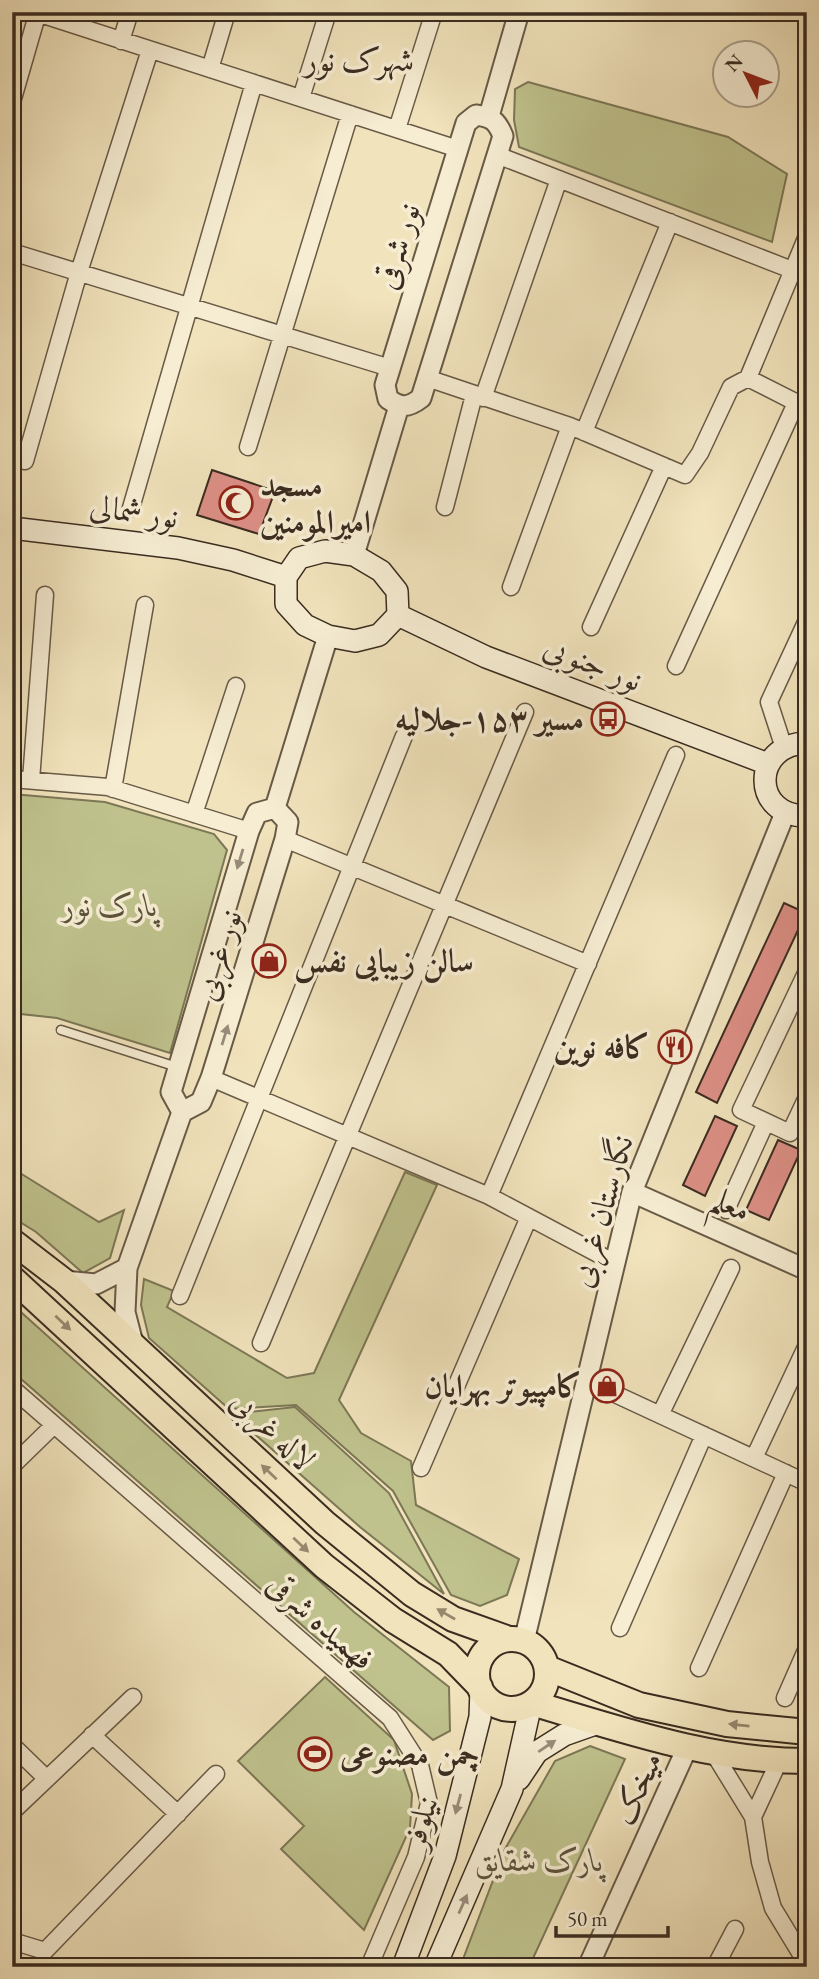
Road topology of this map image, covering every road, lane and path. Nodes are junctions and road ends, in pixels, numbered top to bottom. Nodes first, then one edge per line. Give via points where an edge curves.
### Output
1 (130, 12) edge
2 (227, 12) edge
3 (328, 12) edge
4 (434, 12) edge
5 (519, 12) edge
6 (37, 13) edge
7 (121, 41) junction
8 (150, 50) junction
9 (210, 69) junction
10 (254, 83) junction
11 (301, 99) junction
12 (12, 102) edge
13 (350, 114) junction
14 (489, 116) junction
15 (397, 129) junction
16 (458, 149) junction
17 (497, 155) junction
18 (559, 179) junction
19 (670, 222) junction
20 (807, 236) edge
21 (12, 252) edge
22 (792, 270) junction
23 (79, 272) junction
24 (190, 306) junction
25 (281, 334) junction
26 (390, 368) junction
27 (427, 378) junction
28 (748, 378) junction
29 (478, 397) junction
30 (399, 406) junction
31 (802, 406) edge
32 (577, 429) junction
33 (247, 447) dead end
34 (25, 461) dead end
35 (664, 466) junction
36 (131, 508) dead end
37 (444, 508) dead end
38 (12, 528) edge
39 (354, 555) junction
40 (286, 577) junction
41 (511, 587) dead end
42 (45, 595) dead end
43 (145, 605) dead end
44 (398, 615) junction
45 (807, 620) edge
46 (591, 626) dead end
47 (328, 636) junction
48 (676, 666) dead end
49 (236, 686) dead end
50 (525, 712) dead end
51 (404, 736) dead end
52 (807, 743) edge
53 (784, 748) junction
54 (676, 755) dead end
55 (768, 764) junction
56 (12, 779) edge
57 (31, 780) junction
58 (113, 789) junction
59 (275, 808) junction
60 (785, 813) junction
61 (194, 814) junction
62 (807, 816) edge
63 (249, 831) junction
64 (285, 839) junction
65 (352, 866) junction
66 (445, 905) junction
67 (588, 964) junction
68 (807, 971) edge
69 (61, 1030) dead end
70 (177, 1067) junction
71 (211, 1078) junction
72 (807, 1097) edge
73 (259, 1098) junction
74 (182, 1112) junction
75 (766, 1122) junction
76 (349, 1136) junction
77 (632, 1192) junction
78 (489, 1196) junction
79 (726, 1210) dead end
80 (529, 1217) junction
81 (12, 1241) edge
82 (615, 1263) junction
83 (127, 1268) junction
84 (731, 1268) dead end
85 (807, 1270) edge
86 (12, 1278) edge
87 (64, 1281) junction
88 (180, 1296) dead end
89 (261, 1342) dead end
90 (807, 1345) edge
91 (135, 1348) junction
92 (587, 1381) junction
93 (12, 1388) edge
94 (660, 1415) junction
95 (54, 1425) junction
96 (704, 1435) junction
97 (754, 1458) junction
98 (12, 1466) edge
99 (421, 1468) dead end
100 (786, 1473) junction
101 (807, 1483) edge
102 (620, 1628) dead end
103 (517, 1640) junction
104 (807, 1648) edge
105 (547, 1668) junction
106 (699, 1668) dead end
107 (481, 1689) junction
108 (133, 1697) dead end
109 (785, 1698) dead end
110 (531, 1703) junction
111 (598, 1723) junction
112 (807, 1732) edge
113 (92, 1735) junction
114 (12, 1745) edge
115 (687, 1748) junction
116 (713, 1752) junction
117 (779, 1761) junction
118 (807, 1761) edge
119 (216, 1774) dead end
120 (47, 1779) junction
121 (512, 1789) junction
122 (12, 1812) edge
123 (178, 1814) junction
124 (753, 1816) junction
125 (734, 1929) dead end
126 (12, 1941) edge
127 (807, 1964) edge
128 (369, 1967) edge
129 (403, 1967) edge
130 (435, 1967) edge
131 (588, 1967) edge
132 (715, 1967) edge

1 - 7 street
2 - 9 street
3 - 11 street
4 - 15 street
5 - 14 street
6 - 7 street
6 - 12 street
7 - 8 street
8 - 9 street
8 - 23 street
9 - 10 street
10 - 11 street
10 - 24 street
11 - 13 street
13 - 15 street
13 - 25 street
14 - 16 street, نور شرقی via 476,115 466,123
14 - 17 street via 503,136
15 - 16 street
16 - 26 street, نور شرقی
17 - 18 street
17 - 27 street
18 - 19 street
18 - 29 street
19 - 22 street
19 - 32 street
20 - 22 street
21 - 23 street
22 - 28 street
23 - 24 street
23 - 34 street
24 - 25 street
24 - 36 street
25 - 26 street
25 - 33 street
26 - 30 street, نور شرقی via 385,385 388,398
27 - 29 street
27 - 30 street via 421,398 411,406
28 - 31 street
28 - 35 street via 731,387 685,475
29 - 32 street
29 - 37 street
30 - 39 street
31 - 48 street
32 - 35 street
32 - 41 street
35 - 46 street
38 - 40 main road, نور شمالی via 178,548
39 - 40 main road via 325,551 299,558
39 - 44 main road via 381,570 397,591
40 - 47 main road via 286,604 305,625
42 - 57 street
43 - 58 street
44 - 47 main road via 379,635 355,641
44 - 55 main road, نور جنوبی via 486,657
45 - 53 street via 769,702
47 - 59 street
49 - 61 street
50 - 66 street
51 - 65 street
52 - 53 main road
53 - 55 main road
54 - 67 street
55 - 60 main road via 765,786
56 - 57 street
57 - 58 street
58 - 61 street
59 - 63 street, نور غربی via 257,813
59 - 64 street via 288,822
60 - 62 main road
60 - 77 street, نگارستان غربی
61 - 63 street
63 -> 70 street, نور غربی
64 - 65 street
71 -> 64 street, نور غربی
65 - 66 street
65 - 73 street
66 - 67 street
66 - 76 street
67 - 78 street
68 - 75 street via 741,1110
69 - 70 lane
70 - 74 street, نور غربی via 171,1092
71 - 73 street
71 - 74 street, نور غربی via 201,1102
72 - 75 street via 790,1133
73 - 76 street
73 - 88 street
74 - 83 street, نور غربی
75 - 79 street
76 - 78 street
76 - 89 street
77 - 82 street, نگارستان غربی
77 - 85 street, معلم
78 - 80 street
80 - 82 street
80 - 99 street
81 - 87 main road, لاله غربی
82 - 92 street, نگارستان غربی
83 - 87 street via 96,1284
83 - 91 street, نور غربی via 125,1312
84 - 94 street
86 -> 107 main road, لاله غربی via 324,1566 393,1620 448,1654
87 - 91 main road, لاله غربی
90 - 97 street
103 -> 91 main road, لاله غربی via 453,1619 412,1594 325,1523
92 - 94 street
92 - 103 street, نگارستان غربی
93 - 95 street, فهمیده شرقی
94 - 96 street
95 - 98 street
95 - 128 street, فهمیده شرقی via 390,1718 420,1765 429,1803 416,1857
96 - 97 street
96 - 102 street
97 - 100 street
100 - 101 street
100 - 106 street
103 - 105 main road via 539,1652
103 - 107 main road via 489,1648 482,1657
104 - 109 street
105 - 110 main road via 544,1688
112 -> 105 main road via 727,1724 639,1705
107 - 110 main road via 497,1706 521,1708
107 -> 129 main road, نیلوفر via 481,1717 444,1856
108 - 113 street
110 - 111 main road
110 - 121 main road
111 - 115 main road
121 -> 111 main road via 537,1752 564,1735
113 - 120 street
113 - 123 street
114 - 120 street
115 - 116 main road
115 - 131 street, میخک
116 - 117 main road
116 - 124 street
117 - 118 main road
117 - 124 street
119 - 123 street
120 - 122 street
130 -> 121 main road
123 - 126 street via 45,1951
124 - 127 street via 773,1908
125 - 132 street

